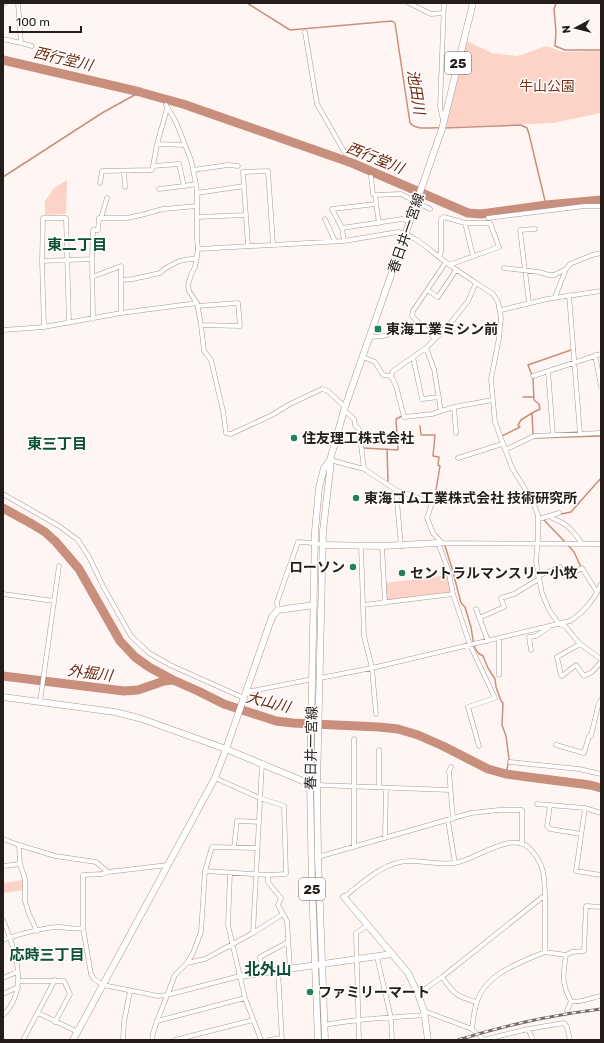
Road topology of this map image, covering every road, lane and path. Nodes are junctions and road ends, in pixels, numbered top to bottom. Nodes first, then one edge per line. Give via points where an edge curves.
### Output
1 (18, 3) edge
2 (409, 3) edge
3 (444, 3) edge
4 (473, 3) edge
5 (443, 13) junction
6 (305, 32) dead end
7 (3, 39) edge
8 (21, 43) junction
9 (32, 46) dead end
10 (443, 124) junction
11 (157, 144) junction
12 (185, 145) junction
13 (345, 153) dead end
14 (153, 166) junction
15 (238, 166) dead end
16 (193, 170) junction
17 (124, 171) junction
18 (371, 177) dead end
19 (100, 183) dead end
20 (196, 184) junction
21 (184, 186) junction
22 (244, 186) junction
23 (125, 187) dead end
24 (159, 190) dead end
25 (197, 193) junction
26 (375, 195) junction
27 (107, 198) dead end
28 (417, 201) junction
29 (376, 204) junction
30 (197, 206) junction
31 (601, 206) edge
32 (430, 209) dead end
33 (246, 215) junction
34 (197, 217) junction
35 (101, 218) junction
36 (488, 218) dead end
37 (325, 219) dead end
38 (410, 221) junction
39 (379, 223) junction
40 (465, 223) junction
41 (342, 228) junction
42 (535, 228) dead end
43 (406, 234) junction
44 (335, 241) junction
45 (344, 241) junction
46 (272, 244) junction
47 (248, 246) junction
48 (198, 250) junction
49 (601, 254) edge
50 (473, 256) junction
51 (439, 257) junction
52 (197, 258) junction
53 (92, 259) junction
54 (67, 260) junction
55 (42, 261) junction
56 (448, 263) junction
57 (504, 268) dead end
58 (566, 269) junction
59 (456, 270) junction
60 (525, 270) junction
61 (92, 277) junction
62 (121, 280) junction
63 (476, 283) junction
64 (427, 290) junction
65 (601, 292) edge
66 (569, 295) junction
67 (555, 297) junction
68 (529, 303) junction
69 (197, 304) junction
70 (501, 310) junction
71 (121, 313) junction
72 (93, 319) junction
73 (69, 323) junction
74 (201, 325) junction
75 (44, 327) junction
76 (404, 328) dead end
77 (3, 330) edge
78 (370, 337) junction
79 (435, 339) junction
80 (426, 348) junction
81 (601, 354) edge
82 (595, 355) junction
83 (363, 357) junction
84 (413, 357) junction
85 (574, 362) junction
86 (548, 371) junction
87 (391, 376) junction
88 (533, 376) dead end
89 (601, 386) edge
90 (439, 397) junction
91 (492, 400) junction
92 (454, 407) junction
93 (345, 408) junction
94 (441, 411) junction
95 (456, 433) dead end
96 (601, 433) edge
97 (580, 434) junction
98 (553, 435) junction
99 (502, 444) junction
100 (505, 450) junction
101 (458, 458) dead end
102 (330, 460) junction
103 (364, 469) junction
104 (396, 490) junction
105 (3, 494) edge
106 (558, 513) dead end
107 (549, 516) junction
108 (539, 519) junction
109 (315, 543) junction
110 (440, 543) junction
111 (537, 544) junction
112 (582, 544) junction
113 (601, 544) edge
114 (323, 545) junction
115 (361, 546) junction
116 (382, 546) junction
117 (401, 546) junction
118 (59, 566) dead end
119 (538, 578) junction
120 (601, 584) edge
121 (599, 593) edge
122 (3, 594) edge
123 (453, 594) junction
124 (54, 601) junction
125 (385, 603) junction
126 (314, 605) junction
127 (363, 605) junction
128 (476, 609) dead end
129 (278, 610) junction
130 (480, 618) junction
131 (559, 624) junction
132 (549, 626) junction
133 (499, 638) junction
134 (488, 641) junction
135 (580, 644) junction
136 (470, 645) junction
137 (530, 650) dead end
138 (601, 659) edge
139 (601, 662) edge
140 (372, 668) junction
141 (499, 675) dead end
142 (320, 678) junction
143 (313, 679) junction
144 (3, 697) edge
145 (244, 697) junction
146 (601, 700) edge
147 (40, 702) junction
148 (376, 714) dead end
149 (595, 718) junction
150 (601, 719) edge
151 (354, 739) dead end
152 (556, 745) dead end
153 (479, 746) dead end
154 (226, 749) junction
155 (379, 750) dead end
156 (510, 762) dead end
157 (262, 763) junction
158 (451, 767) dead end
159 (601, 774) edge
160 (214, 778) junction
161 (310, 784) junction
162 (317, 785) junction
163 (354, 787) junction
164 (379, 787) junction
165 (386, 788) junction
166 (450, 790) junction
167 (260, 798) junction
168 (538, 804) dead end
169 (550, 805) junction
170 (585, 808) junction
171 (601, 813) edge
172 (453, 819) junction
173 (448, 820) junction
174 (259, 822) junction
175 (581, 834) junction
176 (385, 838) junction
177 (3, 839) edge
178 (522, 843) junction
179 (19, 845) junction
180 (234, 847) junction
181 (354, 847) junction
182 (258, 848) junction
183 (318, 857) junction
184 (456, 863) junction
185 (20, 864) junction
186 (168, 865) junction
187 (3, 867) edge
188 (205, 871) junction
189 (601, 871) edge
190 (108, 872) junction
191 (230, 873) junction
192 (257, 874) junction
193 (268, 875) junction
194 (601, 875) edge
195 (545, 895) junction
196 (344, 896) joint
197 (601, 907) edge
198 (283, 914) junction
199 (3, 920) edge
200 (368, 926) junction
201 (83, 928) junction
202 (37, 931) junction
203 (253, 932) junction
204 (10, 937) junction
205 (3, 940) edge
206 (288, 942) junction
207 (232, 944) junction
208 (545, 952) junction
209 (392, 954) junction
210 (566, 955) junction
211 (377, 957) junction
212 (356, 960) junction
213 (188, 963) junction
214 (315, 965) junction
215 (322, 965) junction
216 (290, 970) junction
217 (278, 971) junction
218 (17, 972) junction
219 (262, 974) junction
220 (240, 976) junction
221 (442, 977) junction
222 (3, 978) edge
223 (55, 980) junction
224 (18, 981) junction
225 (103, 985) junction
226 (18, 987) junction
227 (130, 991) junction
228 (3, 994) edge
229 (418, 994) junction
230 (167, 995) junction
231 (601, 996) edge
232 (246, 998) junction
233 (571, 1001) junction
234 (476, 1002) junction
235 (567, 1011) dead end
236 (38, 1013) junction
237 (424, 1013) junction
238 (3, 1015) edge
239 (391, 1018) junction
240 (157, 1020) junction
241 (253, 1020) junction
242 (359, 1020) junction
243 (55, 1022) junction
244 (325, 1025) junction
245 (472, 1029) junction
246 (528, 1029) junction
247 (78, 1032) junction
248 (282, 1039) edge
249 (22, 1040) edge
250 (73, 1040) edge
251 (123, 1040) edge
252 (152, 1040) edge
253 (175, 1040) edge
254 (261, 1040) edge
255 (269, 1040) edge
256 (318, 1040) edge
257 (325, 1040) edge
258 (359, 1040) edge
259 (392, 1040) edge
260 (428, 1040) edge
261 (484, 1040) edge
262 (534, 1040) edge
263 (570, 1040) edge

1 - 8 street
2 - 5 street via 431,14
3 - 5 street
4 - 10 main road, 春日井一宮線 / 25
5 - 10 street via 440,107
6 - 13 street via 317,104
7 - 8 street
8 - 9 street
10 - 28 main road, 春日井一宮線 / 25
11 - 12 street
11 - 12 street via 166,107 176,122
11 - 14 street
12 - 16 street
14 - 17 street via 152,170
14 - 21 street via 179,164
15 - 16 street
16 - 20 street
17 - 19 street via 102,171
17 - 23 street
18 - 26 street
20 - 21 street
20 - 25 street
21 - 24 street
22 - 25 street
22 - 33 street
22 - 46 street via 244,172 268,171
25 - 30 street
26 - 28 street via 401,194
26 - 29 street
27 - 35 street
28 - 32 street
28 - 38 main road, 春日井一宮線 / 25
29 - 39 street
29 - 41 street via 332,209
30 - 34 street
30 - 35 street via 163,209 127,218
31 - 36 street
33 - 34 street
33 - 47 street
34 - 48 street
35 - 53 street via 98,230 93,230
37 - 44 street
38 - 39 street via 402,219
38 - 43 main road, 春日井一宮線 / 25
39 - 41 street
40 - 50 street
40 - 50 street via 490,223 499,247
40 - 51 street via 444,217 441,219
41 - 45 street
42 - 60 street via 520,230
43 - 45 street via 398,232
43 - 51 street
43 - 78 main road, 春日井一宮線 / 25
44 - 45 street
44 - 46 street
46 - 47 street
47 - 48 street
48 - 52 street
49 - 58 street via 574,262
50 - 56 street
51 - 56 street
52 - 62 street via 179,261 160,273
52 - 69 street via 188,285
53 - 54 street
53 - 61 street
54 - 55 street
54 - 55 street via 66,218 43,218
54 - 73 street
55 - 75 street
56 - 59 street
56 - 64 street
57 - 60 street
58 - 60 street via 554,275
58 - 67 street
59 - 63 street
59 - 64 street via 438,297
60 - 68 street
61 - 62 street via 121,266
61 - 72 street
62 - 71 street
63 - 70 street via 493,294
63 - 79 street via 468,301
64 - 79 street via 412,316
65 - 66 street
66 - 67 street
66 - 85 street
67 - 68 street
68 - 70 street
69 - 71 street
69 - 74 street
69 - 74 street via 238,303 240,326
70 - 91 street via 491,380
71 - 72 street
72 - 73 street
73 - 75 street
74 - 93 street via 204,351 212,360 226,432 231,434 322,389 328,391
75 - 77 street
76 - 78 street via 384,336
78 - 83 main road, 春日井一宮線 / 25
79 - 80 street
80 - 84 street
80 - 90 street via 434,369
81 - 82 street
82 - 85 street
82 - 89 street
83 - 87 street via 375,362 383,375
83 - 93 main road, 春日井一宮線 / 25
84 - 87 street via 393,371
84 - 90 street via 422,399
85 - 86 street
85 - 97 street
86 - 88 street
86 - 98 street
87 - 94 street via 404,417
90 - 94 street
91 - 92 street
91 - 99 street
92 - 94 street
92 - 95 street
93 - 102 main road, 春日井一宮線 / 25
93 - 103 street via 359,429
96 - 97 street
97 - 98 street
98 - 100 street via 534,436
99 - 100 street
99 - 101 street
100 - 108 street via 512,468 532,500
102 - 103 street
102 - 109 main road, 春日井一宮線 / 25 via 324,468 319,488
102 - 114 main road, 春日井一宮線 / 25 via 322,531
103 - 104 street
104 - 110 street via 432,503 428,518 433,534
104 - 117 street
105 - 145 street via 59,526 78,540 131,636 150,653 170,665
106 - 107 street
107 - 108 street
107 - 112 street via 563,522
108 - 111 street
109 - 114 street
109 - 126 main road, 春日井一宮線 / 25
109 - 129 street via 298,542 277,602
110 - 111 street
110 - 117 main road
110 - 123 street
111 - 112 street
111 - 119 street
112 - 113 street
114 - 115 main road
114 - 142 main road, 春日井一宮線 / 25
115 - 116 main road
115 - 127 street
116 - 117 main road
116 - 125 street
118 - 124 street
119 - 121 street via 560,567 566,577 582,568
119 - 130 street via 514,594 501,598 504,607
119 - 131 street via 545,602
120 - 121 street
121 - 131 street via 580,614 570,621
122 - 124 street
123 - 125 street
123 - 136 street
124 - 147 street
125 - 127 street
126 - 129 main road
126 - 143 main road, 春日井一宮線 / 25
127 - 140 street via 364,636
128 - 130 street
129 - 145 main road via 272,617
130 - 134 street
131 - 132 street
131 - 135 street via 565,626
132 - 133 street
132 - 137 street via 536,636 529,637
133 - 134 street
133 - 141 street
134 - 136 street
135 - 138 street
135 - 139 street via 557,657 562,676 576,665 584,676
136 - 140 street
136 - 153 street via 495,698 468,707
140 - 142 street
140 - 148 street
142 - 162 main road, 春日井一宮線 / 25
143 - 145 street
143 - 161 main road, 春日井一宮線 / 25
144 - 147 main road
145 - 154 main road
146 - 149 street
147 - 154 main road via 115,712 139,718
149 - 150 street
149 - 152 street via 584,753
151 - 163 street
154 - 157 main road
154 - 160 main road
155 - 164 street
156 - 159 street via 579,769
157 - 161 main road
157 - 167 street
158 - 166 street
160 - 167 street
160 - 186 main road
161 - 162 main road
161 - 214 main road, 春日井一宮線 / 25
162 - 163 street
162 - 183 main road, 春日井一宮線 / 25
163 - 164 street
163 - 181 street
164 - 165 street
165 - 166 street
165 - 176 street
166 - 172 street
167 - 174 street
167 - 193 street via 284,806 286,874
168 - 169 street
169 - 170 street
169 - 175 street via 547,826 550,829
170 - 171 street
170 - 175 street
172 - 173 street
172 - 178 street via 471,813 522,810
173 - 176 street
173 - 184 street
174 - 180 street via 237,821
174 - 182 street
175 - 194 street via 576,871
176 - 181 street
177 - 179 street
178 - 184 street via 506,843
178 - 195 street via 529,847 544,870
179 - 185 street
179 - 190 street via 55,856 96,862
180 - 182 street
180 - 188 street via 212,847
181 - 183 street
182 - 192 street
183 - 215 main road, 春日井一宮線 / 25
184 - 196 street via 395,862
185 - 187 street
185 - 202 street via 25,879 28,914
186 - 190 street
186 - 225 main road
188 - 191 street
188 - 213 street via 201,932
189 - 194 street
190 - 201 street via 83,875
191 - 192 street
191 - 207 street via 228,925
192 - 193 street
192 - 203 street
193 - 198 street via 268,882 281,898 278,905
195 - 208 street
195 - 221 street
196 - 200 main road
197 - 210 street via 586,906 584,951
198 - 203 street
198 - 206 street via 288,922
199 - 204 street
200 - 209 main road
200 - 212 street via 356,933
201 - 202 street via 73,930 58,927
201 - 225 street via 91,974 94,980
202 - 204 street
203 - 207 street
204 - 205 street
204 - 218 street
206 - 216 street
206 - 219 street via 260,957
207 - 213 street via 205,959
207 - 220 street
208 - 210 street
208 - 234 street via 498,974 481,992
209 - 211 main road
209 - 229 main road via 408,974
210 - 233 street via 564,988
211 - 212 main road
211 - 239 street
212 - 215 main road
212 - 242 street
213 - 230 street via 175,975
214 - 215 main road
214 - 216 main road
214 - 256 main road, 春日井一宮線 / 25
215 - 244 main road, 春日井一宮線 / 25
216 - 217 main road
217 - 219 main road
217 - 248 street
218 - 222 street
218 - 224 street
219 - 220 main road
220 - 230 street
220 - 232 street
221 - 229 street
221 - 234 street via 452,992
223 - 224 street
223 - 236 street
223 - 243 street via 64,980 70,994
224 - 226 street
225 - 227 street
225 - 247 main road
226 - 228 street
226 - 238 street via 14,1000
227 - 230 street
227 - 251 street
229 - 237 main road
230 - 240 street
231 - 233 street
232 - 240 street
232 - 241 street
233 - 235 street
234 - 245 street
236 - 243 street
236 - 249 street
237 - 239 street
237 - 245 street
237 - 260 main road
239 - 242 street
239 - 259 street
240 - 252 street
241 - 253 street
241 - 254 street
242 - 244 street
242 - 258 street
243 - 247 street
244 - 257 main road, 春日井一宮線 / 25
245 - 261 street
246 - 261 street
246 - 262 street
246 - 263 street via 564,1024
247 - 250 main road
248 - 255 street

